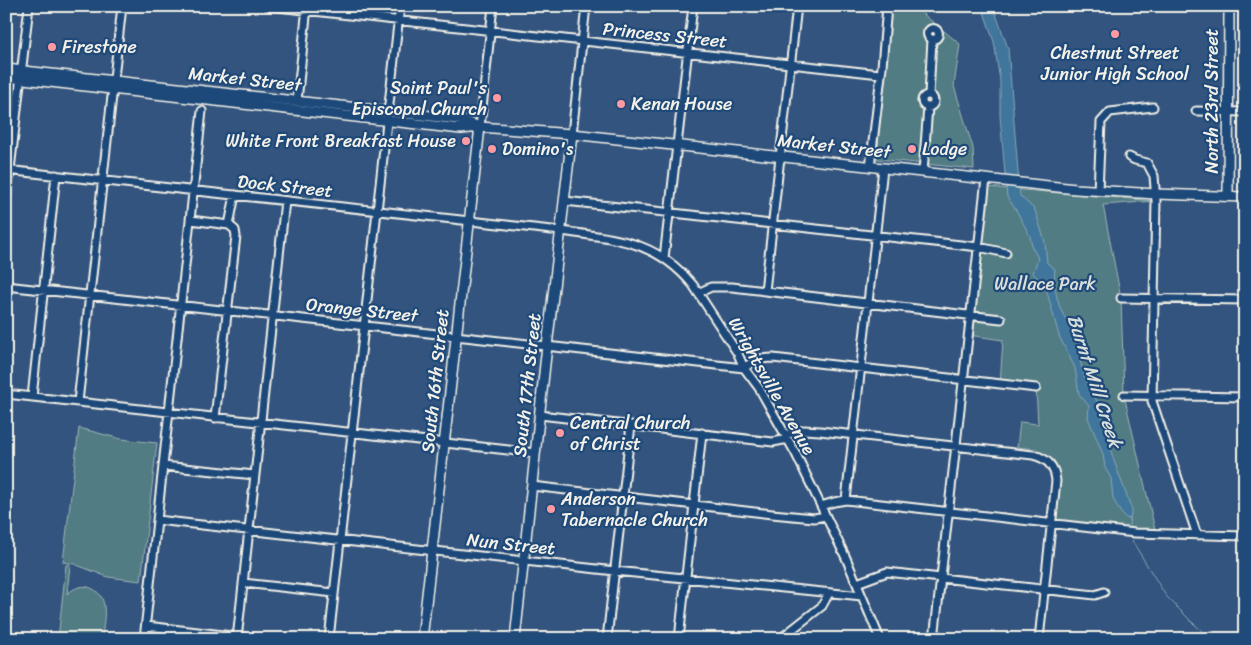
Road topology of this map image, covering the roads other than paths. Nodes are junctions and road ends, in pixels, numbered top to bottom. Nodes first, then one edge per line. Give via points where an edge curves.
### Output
1 (28, 6) edge
2 (122, 6) edge
3 (268, 6) edge
4 (400, 6) edge
5 (493, 6) edge
6 (586, 6) edge
7 (693, 6) edge
8 (796, 6) edge
9 (887, 6) edge
10 (1229, 6) edge
11 (307, 8) edge
12 (398, 20) junction
13 (490, 31) junction
14 (932, 39) dead end
15 (582, 41) junction
16 (687, 52) junction
17 (790, 64) junction
18 (6, 69) edge
19 (880, 74) junction
20 (21, 75) junction
21 (6, 77) edge
22 (113, 85) junction
23 (297, 101) junction
24 (1153, 107) dead end
25 (202, 111) dead end
26 (1196, 111) dead end
27 (1228, 111) junction
28 (1245, 112) edge
29 (388, 116) junction
30 (480, 127) junction
31 (572, 134) junction
32 (678, 145) junction
33 (780, 157) junction
34 (1129, 157) dead end
35 (870, 167) junction
36 (883, 168) junction
37 (8, 170) edge
38 (923, 172) junction
39 (56, 175) junction
40 (986, 180) junction
41 (102, 181) junction
42 (194, 191) junction
43 (1098, 191) junction
44 (1156, 194) junction
45 (235, 196) junction
46 (1228, 196) junction
47 (1245, 196) edge
48 (285, 201) junction
49 (565, 202) junction
50 (6, 204) edge
51 (377, 211) junction
52 (669, 213) junction
53 (191, 220) junction
54 (469, 222) junction
55 (230, 225) junction
56 (772, 225) junction
57 (561, 231) junction
58 (875, 236) junction
59 (978, 248) junction
60 (1006, 253) dead end
61 (664, 258) junction
62 (6, 286) edge
63 (44, 290) junction
64 (765, 291) junction
65 (698, 293) junction
66 (89, 295) junction
67 (1120, 298) dead end
68 (1154, 299) junction
69 (1245, 300) edge
70 (868, 302) junction
71 (181, 305) junction
72 (227, 310) junction
73 (971, 314) junction
74 (273, 316) junction
75 (1001, 319) dead end
76 (364, 326) junction
77 (456, 336) junction
78 (547, 346) junction
79 (744, 368) junction
80 (860, 368) junction
81 (963, 380) junction
82 (1036, 388) dead end
83 (6, 394) edge
84 (1124, 395) dead end
85 (1152, 395) junction
86 (32, 397) junction
87 (1245, 397) edge
88 (78, 402) junction
89 (170, 413) junction
90 (540, 415) junction
91 (214, 418) junction
92 (261, 423) junction
93 (631, 425) junction
94 (352, 433) junction
95 (702, 433) junction
96 (853, 434) junction
97 (786, 437) junction
98 (444, 443) junction
99 (956, 446) junction
100 (535, 453) junction
101 (163, 466) junction
102 (255, 475) junction
103 (532, 486) junction
104 (623, 497) junction
105 (846, 500) junction
106 (694, 505) junction
107 (821, 506) junction
108 (948, 512) junction
109 (826, 516) junction
110 (157, 520) junction
111 (1052, 524) junction
112 (249, 530) junction
113 (1197, 535) junction
114 (1245, 536) edge
115 (340, 540) junction
116 (432, 550) junction
117 (523, 560) junction
118 (615, 571) junction
119 (686, 578) junction
120 (941, 578) junction
121 (243, 583) junction
122 (857, 583) junction
123 (1044, 590) junction
124 (1104, 592) dead end
125 (334, 593) junction
126 (829, 593) junction
127 (862, 596) junction
128 (146, 626) junction
129 (237, 638) edge
130 (144, 639) edge
131 (258, 639) edge
132 (329, 639) edge
133 (422, 639) edge
134 (515, 639) edge
135 (607, 639) edge
136 (679, 639) edge
137 (780, 639) edge
138 (880, 639) edge
139 (934, 639) edge
140 (1039, 639) edge

1 - 20 street
2 - 22 street
3 - 11 street, Princess Street
4 - 12 street
5 - 13 street
6 - 15 street
7 - 16 street
8 - 17 street
9 - 19 street
10 - 27 main road, North 23rd Street
11 - 12 street, Princess Street
11 - 23 street
12 - 13 street, Princess Street
12 - 29 street
13 - 15 street, Princess Street
13 - 30 street
14 - 38 street via 928,95 922,101 928,107
15 - 16 street, Princess Street
15 - 31 street
16 - 17 street, Princess Street
16 - 32 street
17 - 19 street, Princess Street
17 - 33 street
18 - 20 main road, Market Street
19 - 35 street
20 - 21 main road, Market Street
20 - 22 main road, Market Street
20 - 37 street
22 - 23 main road, Market Street
22 - 29 main road, Market Street
22 - 41 street
23 - 29 main road, Market Street
24 - 43 street via 1110,112 1101,122
25 - 42 street
26 - 27 street
27 - 28 street
27 - 46 main road, North 23rd Street
29 - 30 main road, Market Street via 458,119
29 - 51 street
30 - 31 main road, Market Street
30 - 54 main road, South 16th Street
31 - 32 main road, Market Street
31 - 49 main road, South 17th Street
32 - 33 main road, Market Street
32 - 52 street
33 - 35 main road, Market Street
33 - 56 street
34 - 44 street via 1147,163 1154,176
35 - 36 main road, Market Street
36 - 38 main road, Market Street
36 - 58 street
37 - 39 street, Dock Street
37 - 50 street
38 - 40 main road, Market Street
39 - 41 street, Dock Street
39 - 63 street
40 - 43 main road, Market Street
40 - 59 street
41 - 42 street, Dock Street
41 - 66 street
42 - 45 street, Dock Street
42 - 53 street
43 - 44 main road, Market Street
44 - 46 main road, Market Street
44 - 68 street
45 - 48 street, Dock Street
45 - 55 street
46 - 47 main road, Market Street
48 - 51 street, Dock Street
48 - 74 street
49 - 52 street
49 - 57 main road, South 17th Street
51 - 54 street, Dock Street
51 - 76 street
52 - 56 street
52 - 61 street
53 - 55 street
53 - 71 street
54 - 57 street, Dock Street
54 - 77 main road, South 16th Street
55 - 72 street via 236,236
56 - 58 street
56 - 64 street
57 - 61 street, Wrightsville Avenue via 640,245
57 - 78 main road, South 17th Street
58 - 59 street
58 - 70 street
59 - 60 street
59 - 73 street
61 - 65 street, Wrightsville Avenue via 686,277
62 - 63 street, Orange Street
63 - 66 street, Orange Street
63 - 86 street
64 - 65 street via 719,286
64 - 70 street
65 - 79 street, Wrightsville Avenue
66 - 71 street, Orange Street
66 - 88 street
67 - 68 street
68 - 69 street
68 - 85 street
70 - 73 street
70 - 80 street
71 - 72 street, Orange Street
71 - 89 street
72 - 74 street, Orange Street
72 - 91 street
73 - 75 street
73 - 81 street
74 - 76 street, Orange Street
74 - 92 street
76 - 77 street, Orange Street
76 - 94 street
77 - 78 street, Orange Street
77 - 98 main road, South 16th Street
78 - 79 street, Orange Street
78 - 90 main road, South 17th Street
79 - 80 street via 764,358
79 - 97 street, Wrightsville Avenue
80 - 81 street
80 - 96 street
81 - 82 street
81 - 99 street
83 - 86 street
84 - 85 street
85 - 87 street
85 - 113 street
86 - 88 street
88 - 89 street
89 - 91 street
89 - 101 street
90 - 93 street
90 - 100 main road, South 17th Street
91 - 92 street
92 - 94 street
92 - 102 street
93 - 95 street
93 - 104 street
94 - 98 street
94 - 115 street
95 - 97 street via 773,442
95 - 106 street
96 - 97 street via 808,430
96 - 99 street
96 - 105 street
97 - 107 street, Wrightsville Avenue
98 - 100 street
98 - 116 main road, South 16th Street
99 - 108 street
99 - 111 street via 1033,454 1050,463 1056,481
100 - 103 main road, South 17th Street
101 - 102 street
101 - 110 street
102 - 112 street
103 - 104 street
103 - 117 main road, South 17th Street
104 - 106 street
104 - 118 street
105 - 107 street
105 - 108 street
106 - 109 street via 814,518
106 - 119 street
107 - 109 street, Wrightsville Avenue
108 - 111 street
108 - 120 street
109 - 122 street, Wrightsville Avenue
110 - 112 street, Nun Street
110 - 128 street
111 - 113 street via 1135,533
111 - 123 street
112 - 115 street, Nun Street
112 - 121 street
113 - 114 street
115 - 116 street, Nun Street
115 - 125 street
116 - 117 street, Nun Street
116 - 133 main road, South 16th Street
117 - 118 street, Nun Street
117 - 134 main road, South 17th Street
118 - 119 street, Nun Street
118 - 135 street
119 - 126 street, Nun Street
119 - 136 street
120 - 122 street via 884,572
120 - 123 street
120 - 139 street
121 - 125 street
121 - 129 street
122 - 127 street, Wrightsville Avenue
123 - 124 street via 1094,595
123 - 140 street
125 - 132 street
126 - 127 street, Nun Street
126 - 137 street via 822,606
127 - 138 street, Wrightsville Avenue
128 - 129 street
128 - 130 street
129 - 131 street

